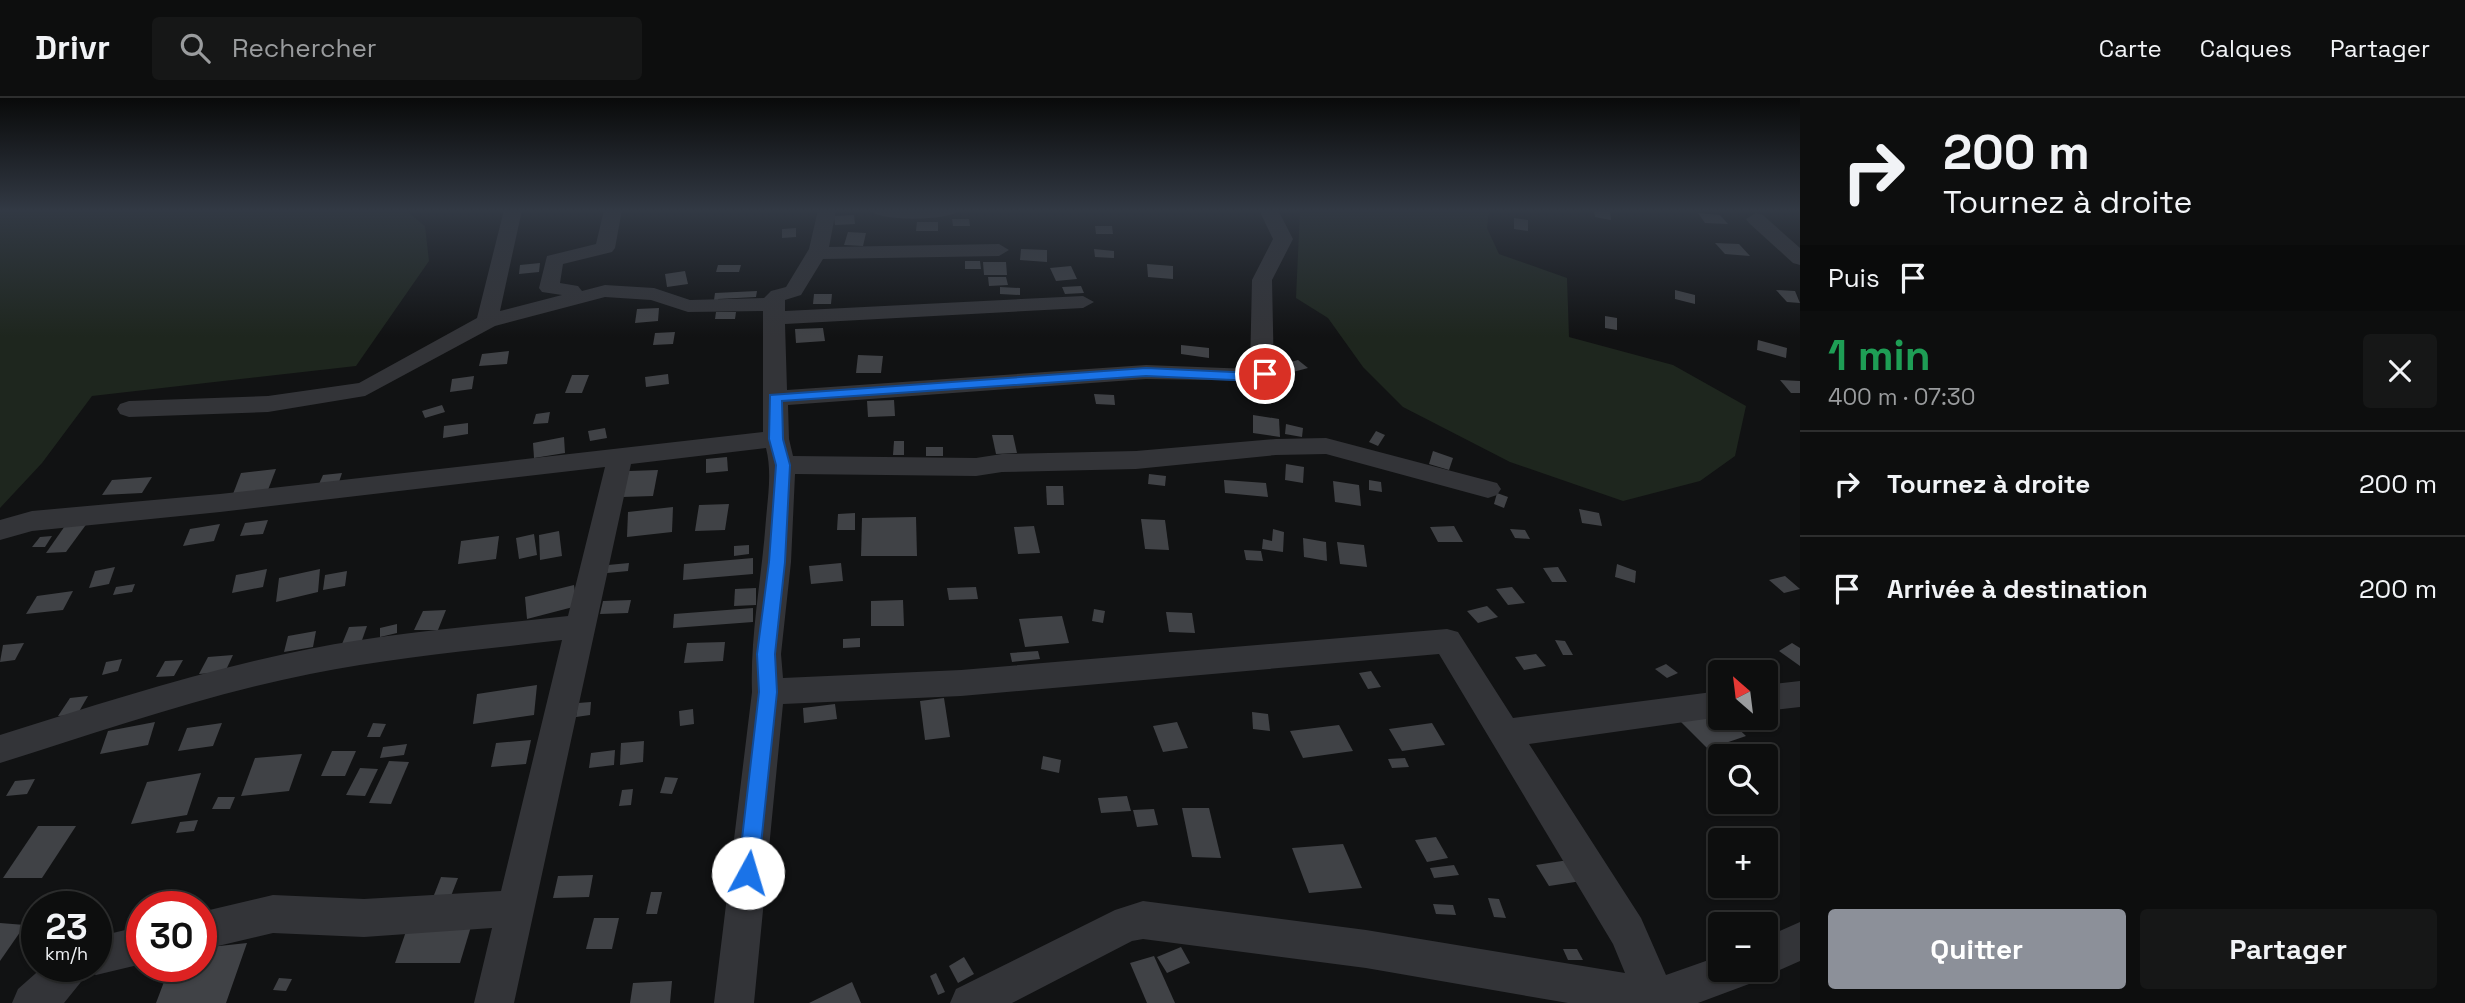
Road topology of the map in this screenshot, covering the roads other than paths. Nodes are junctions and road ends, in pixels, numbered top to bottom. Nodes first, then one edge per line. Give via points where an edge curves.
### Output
1 (503, 252) edge
2 (587, 252) edge
3 (864, 252) edge
4 (1276, 252) edge
5 (817, 253) joint
6 (574, 296) junction
7 (1083, 302) dead end
8 (774, 312) junction
9 (488, 321) junction
10 (775, 398) junction
11 (129, 409) dead end
12 (780, 452) junction
13 (620, 456) junction
14 (1488, 489) dead end
15 (0, 530) edge
16 (582, 626) junction
17 (768, 692) junction
18 (1800, 694) edge
19 (1778, 697) edge
20 (1708, 706) edge
21 (1506, 733) junction
22 (0, 749) edge
23 (518, 908) junction
24 (217, 927) edge
25 (1800, 941) edge
26 (1778, 951) edge
27 (1708, 981) edge
28 (55, 982) edge
29 (996, 998) edge
30 (1658, 1000) edge
31 (32, 1003) edge
32 (494, 1003) edge
33 (734, 1003) edge

1 - 9 street
2 - 6 street via 554,260 549,288 570,290
3 - 5 street
4 - 10 street via 1262,279 1262,376 1146,372
5 - 8 street via 794,291 778,295
6 - 8 street via 609,290 654,294 688,306
6 - 9 street
7 - 8 street
8 - 10 street
9 - 11 street via 365,389 268,404
10 - 12 street
12 - 13 street
12 - 14 street via 976,467 1326,446
12 - 17 street via 777,562 766,654
13 - 15 street via 32,521
13 - 16 street
16 - 22 street via 307,662 206,684
16 - 23 street
17 - 21 street via 961,683 1447,641
17 - 33 street
18 - 19 street
20 - 21 street
21 - 30 street via 1626,931
23 - 24 street via 364,918 274,914
23 - 32 street
25 - 26 street
27 - 30 street
28 - 31 street
29 - 30 street via 1128,923 1143,920 1366,949

